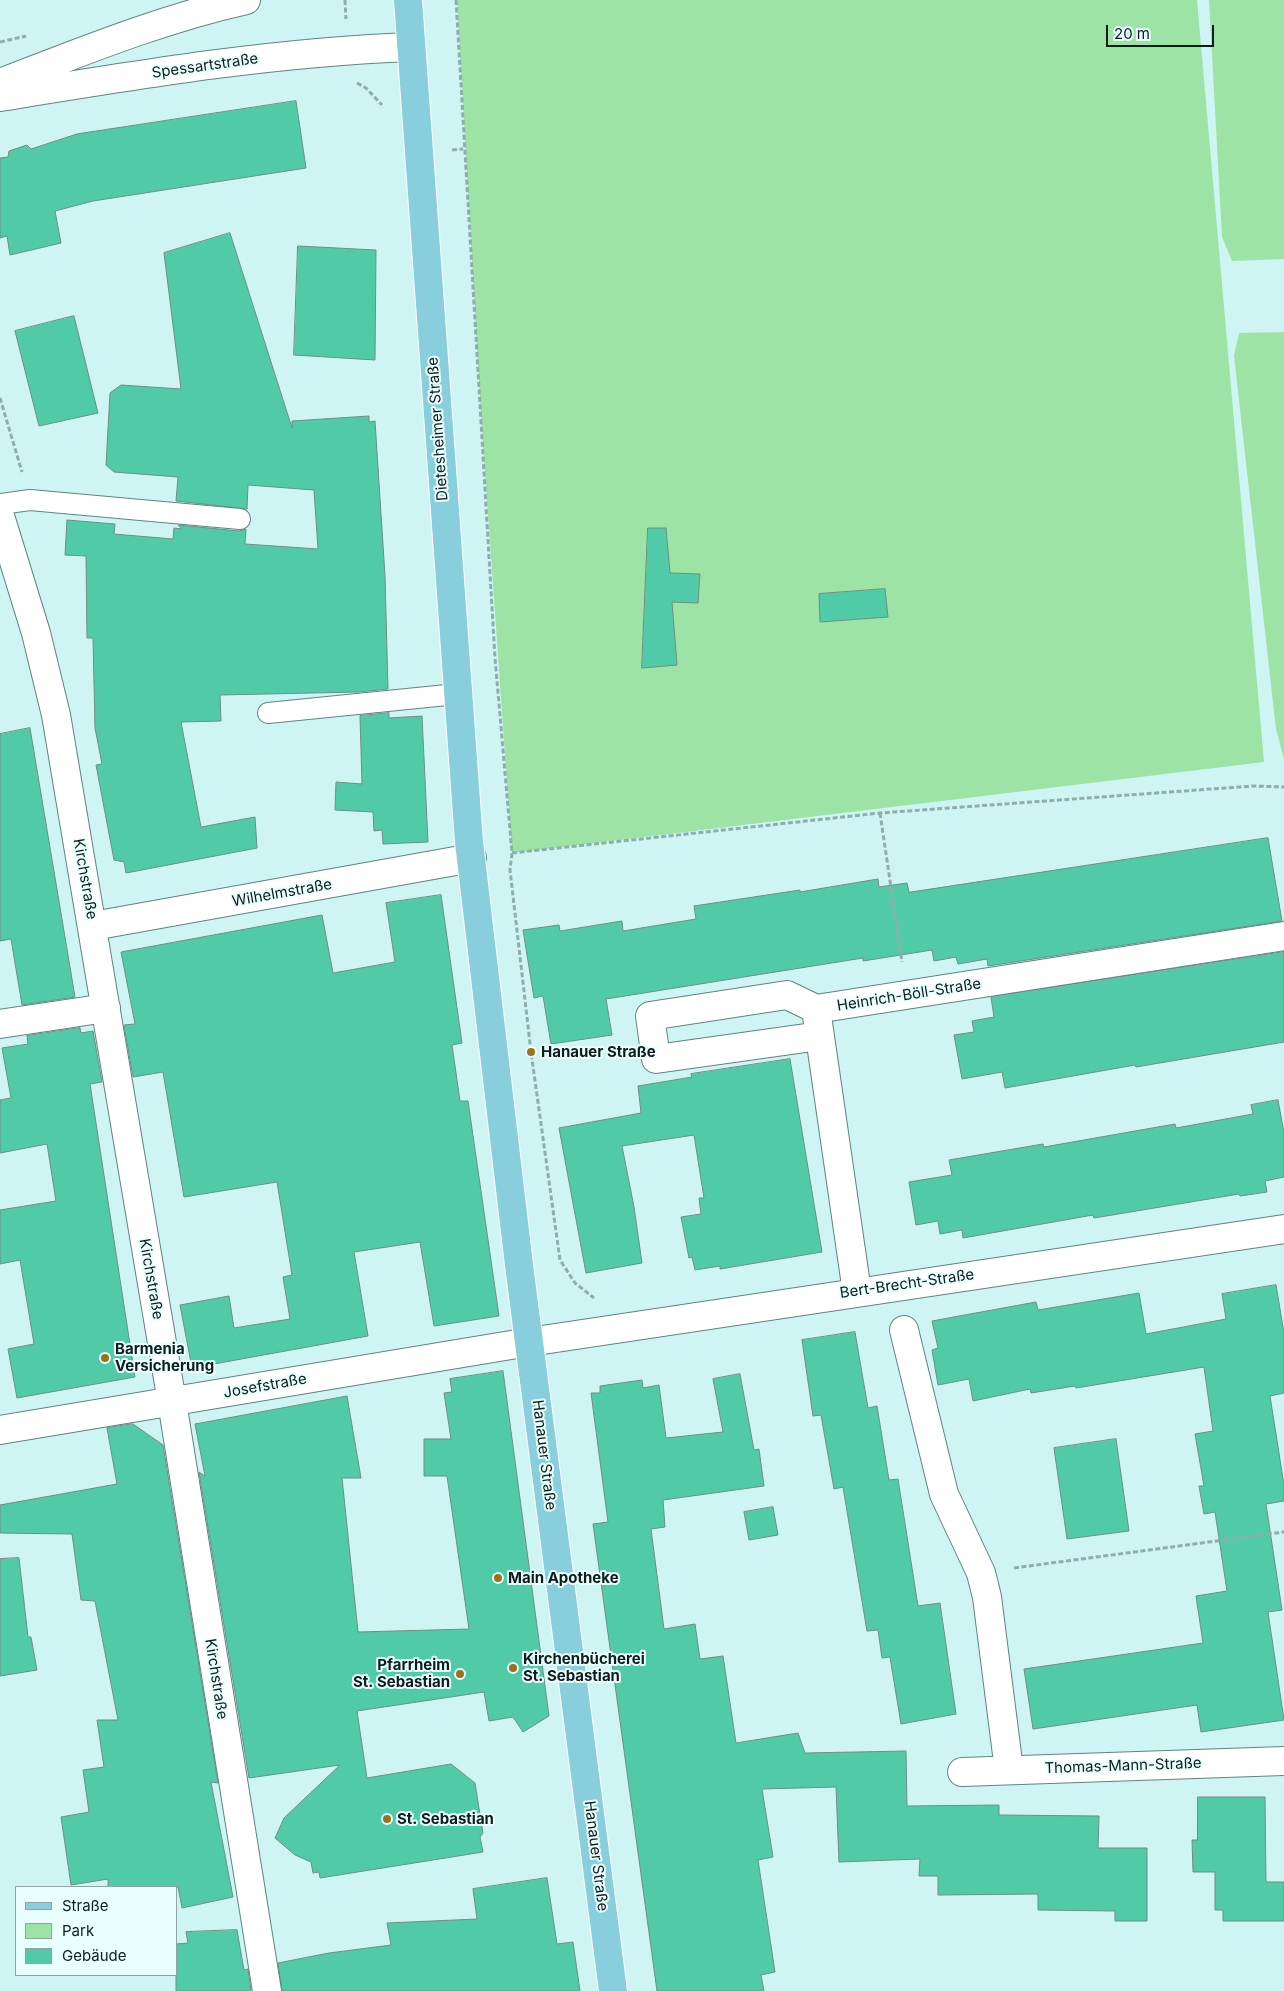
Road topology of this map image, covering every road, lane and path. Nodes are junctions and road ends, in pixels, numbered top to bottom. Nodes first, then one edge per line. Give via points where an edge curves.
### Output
1 (246, 0) edge
2 (408, 0) edge
3 (456, 0) edge
4 (411, 47) junction
5 (0, 82) edge
6 (0, 97) edge
7 (0, 398) edge
8 (30, 500) junction
9 (0, 504) edge
10 (0, 516) edge
11 (240, 519) dead end
12 (457, 694) junction
13 (268, 713) dead end
14 (1284, 787) edge
15 (880, 814) junction
16 (512, 853) junction
17 (472, 858) junction
18 (93, 926) junction
19 (1284, 936) edge
20 (906, 995) junction
21 (106, 1008) junction
22 (816, 1009) junction
23 (0, 1024) edge
24 (820, 1036) junction
25 (1284, 1229) edge
26 (857, 1292) junction
27 (599, 1303) dead end
28 (904, 1330) dead end
29 (529, 1342) junction
30 (172, 1402) junction
31 (0, 1430) edge
32 (1284, 1532) edge
33 (981, 1573) junction
34 (1284, 1761) edge
35 (1009, 1770) junction
36 (962, 1772) dead end
37 (267, 1991) edge
38 (613, 1991) edge

1 - 5 street via 128,34
2 - 4 main road, Dietesheimer Straße
3 - 16 path via 495,658
4 - 6 street, Spessartstraße via 247,60
4 - 12 main road, Dietesheimer Straße
7 - 8 path
8 - 9 lane
8 - 11 lane
10 - 18 street, Kirchstraße via 33,624 56,716
12 - 13 lane
12 - 17 main road, Dietesheimer Straße
14 - 15 path via 1252,786
15 - 16 path
15 - 20 path
16 - 27 path via 510,870 531,1052 560,1260 575,1283
17 - 18 street, Wilhelmstraße
17 - 29 main road, Hanauer Straße
18 - 21 street, Kirchstraße
19 - 20 street, Heinrich-Böll-Straße
20 - 22 street, Heinrich-Böll-Straße
21 - 23 street
21 - 30 street, Kirchstraße
22 - 24 street, Heinrich-Böll-Straße
22 - 24 street via 787,995 650,1016 656,1060
24 - 26 street, Heinrich-Böll-Straße
25 - 26 street, Bert-Brecht-Straße
26 - 29 street, Bert-Brecht-Straße
28 - 33 street via 944,1494
29 - 30 street, Josefstraße
29 - 38 main road, Hanauer Straße
30 - 31 street, Josefstraße
30 - 37 street, Kirchstraße
32 - 33 path
33 - 35 street via 987,1597
34 - 35 street, Thomas-Mann-Straße
35 - 36 street, Thomas-Mann-Straße

